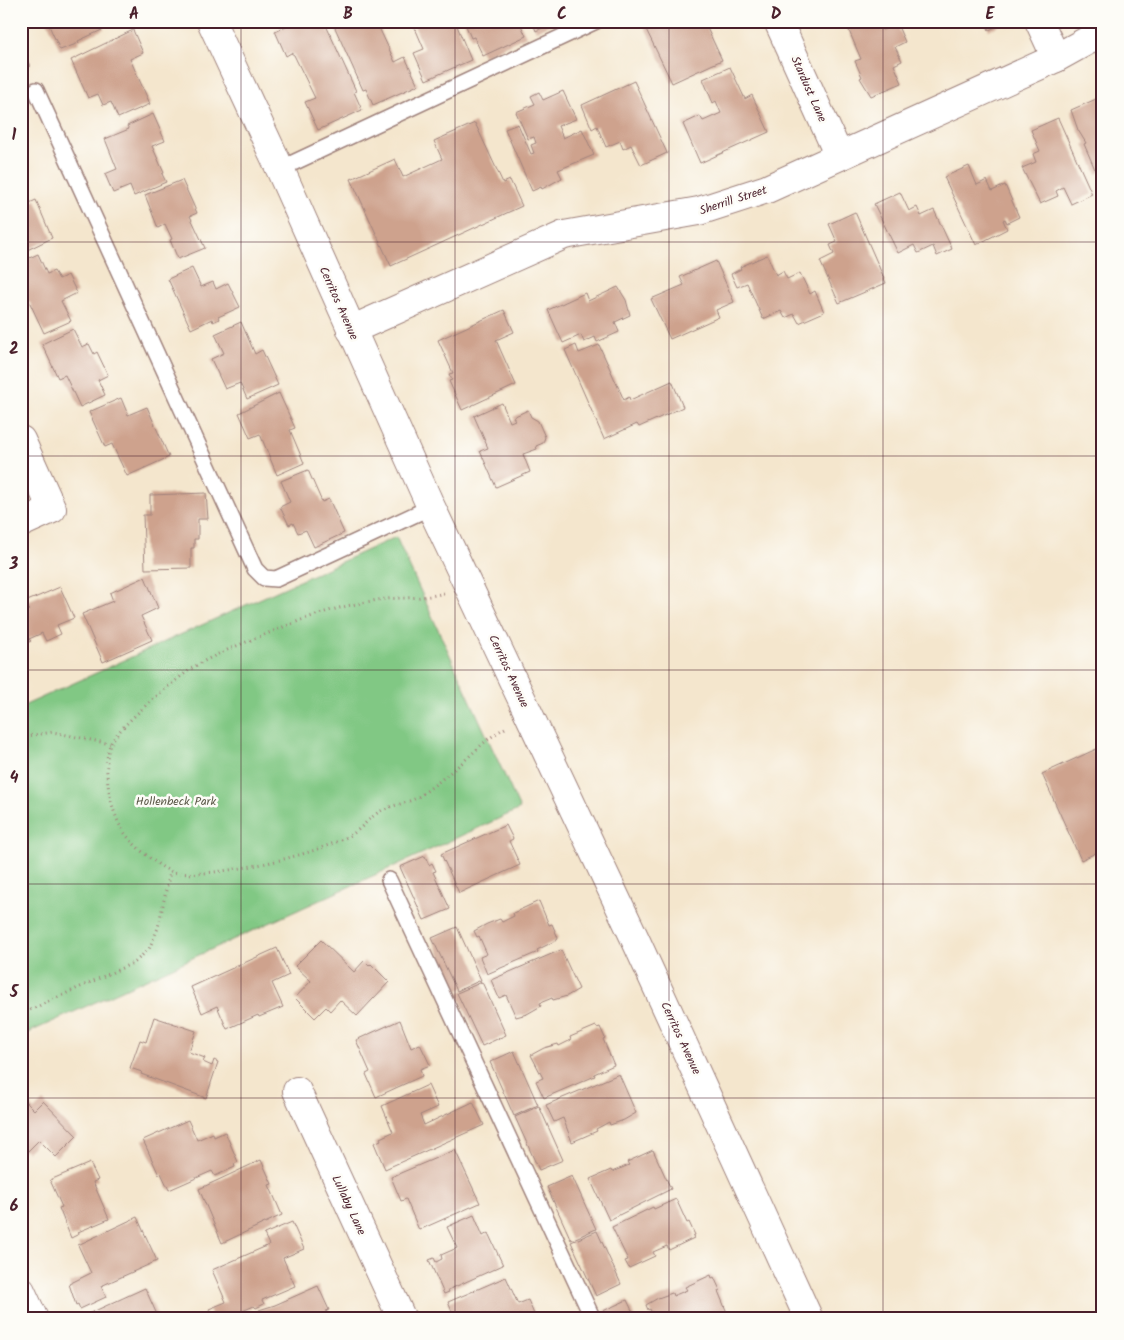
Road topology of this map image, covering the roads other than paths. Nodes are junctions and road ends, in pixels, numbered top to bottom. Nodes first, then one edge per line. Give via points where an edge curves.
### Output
1 (211, 21) edge
2 (596, 21) edge
3 (778, 21) edge
4 (1039, 21) edge
5 (1103, 32) edge
6 (1056, 58) junction
7 (36, 90) dead end
8 (839, 156) junction
9 (280, 169) junction
10 (351, 330) junction
11 (21, 440) edge
12 (431, 507) junction
13 (21, 523) edge
14 (389, 880) dead end
15 (297, 1091) dead end
16 (21, 1292) edge
17 (34, 1319) edge
18 (402, 1319) edge
19 (592, 1319) edge
20 (809, 1319) edge

1 - 9 street, Cerritos Avenue
2 - 9 lane
3 - 8 street, Stardust Lane
4 - 6 street
5 - 6 street, Sherrill Street
6 - 8 street, Sherrill Street
7 - 12 lane via 256,569 264,578 276,578
8 - 10 street, Sherrill Street via 767,189 699,212 564,234
9 - 10 street, Cerritos Avenue
10 - 12 street, Cerritos Avenue
11 - 13 street via 52,509
12 - 20 street, Cerritos Avenue via 636,941
14 - 19 lane
15 - 18 street, Lullaby Lane
16 - 17 street

